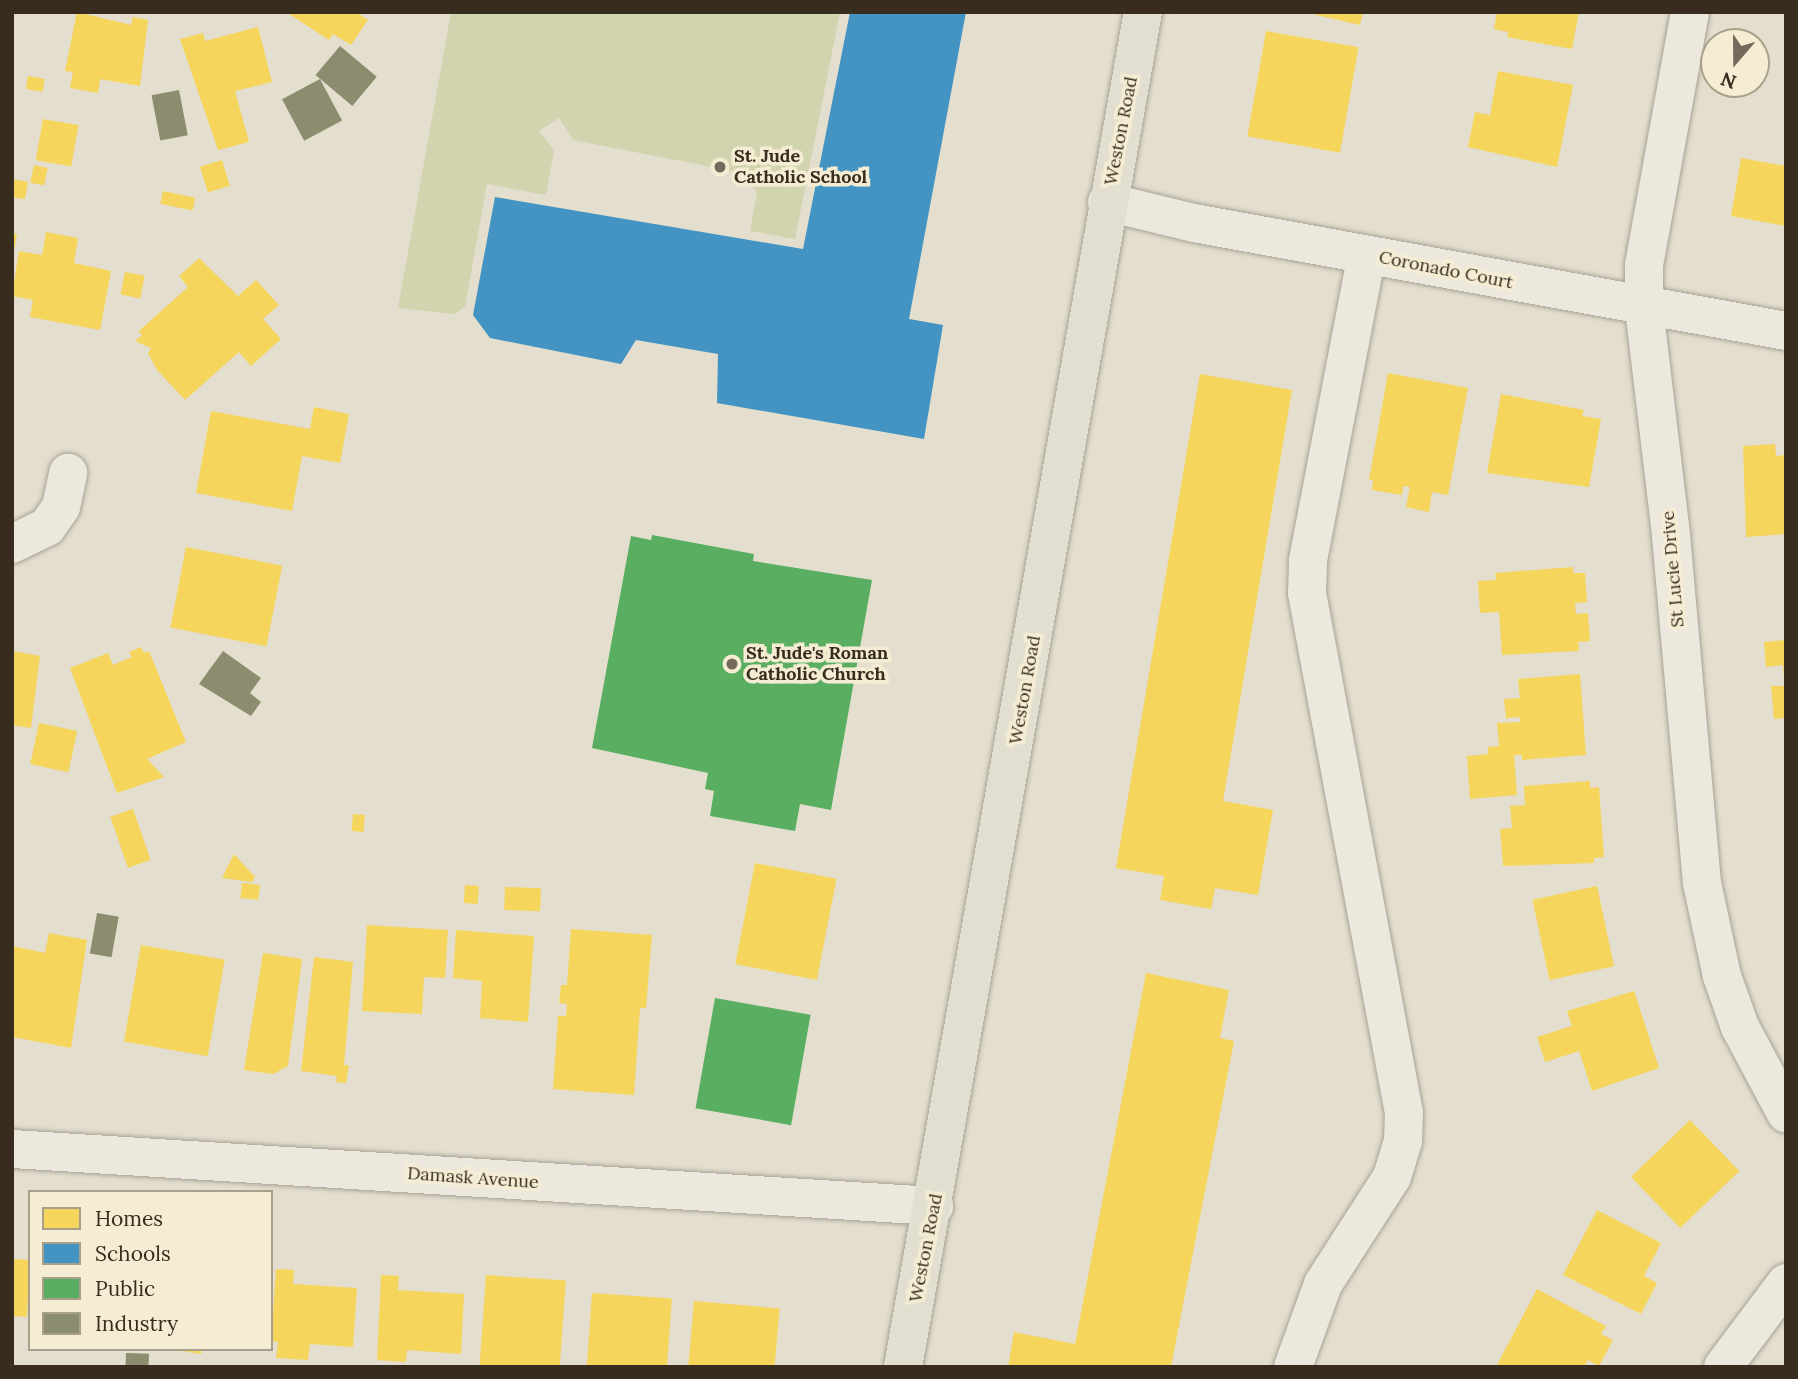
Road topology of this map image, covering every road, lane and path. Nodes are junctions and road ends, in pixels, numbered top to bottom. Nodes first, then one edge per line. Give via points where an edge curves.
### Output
1 (1143, 12) edge
2 (1690, 12) edge
3 (1107, 202) junction
4 (1367, 255) junction
5 (1644, 307) junction
6 (1786, 331) edge
7 (68, 473) dead end
8 (12, 544) edge
9 (1786, 1113) edge
10 (12, 1149) edge
11 (934, 1206) junction
12 (1786, 1283) edge
13 (903, 1367) edge
14 (1293, 1367) edge
15 (1723, 1367) edge

1 - 3 main road, Weston Road
2 - 5 street, St Lucie Drive via 1644,265
3 - 4 street, Coronado Court
3 - 11 main road, Weston Road via 1071,434
4 - 5 street, Coronado Court
4 - 14 street via 1308,560 1307,593 1404,1113 1403,1141 1392,1177 1323,1284
5 - 6 street, Coronado Court
5 - 9 street, St Lucie Drive via 1671,536 1702,883 1731,1001
7 - 8 street via 61,507 47,527
10 - 11 street, Damask Avenue
11 - 13 main road, Weston Road
12 - 15 street

